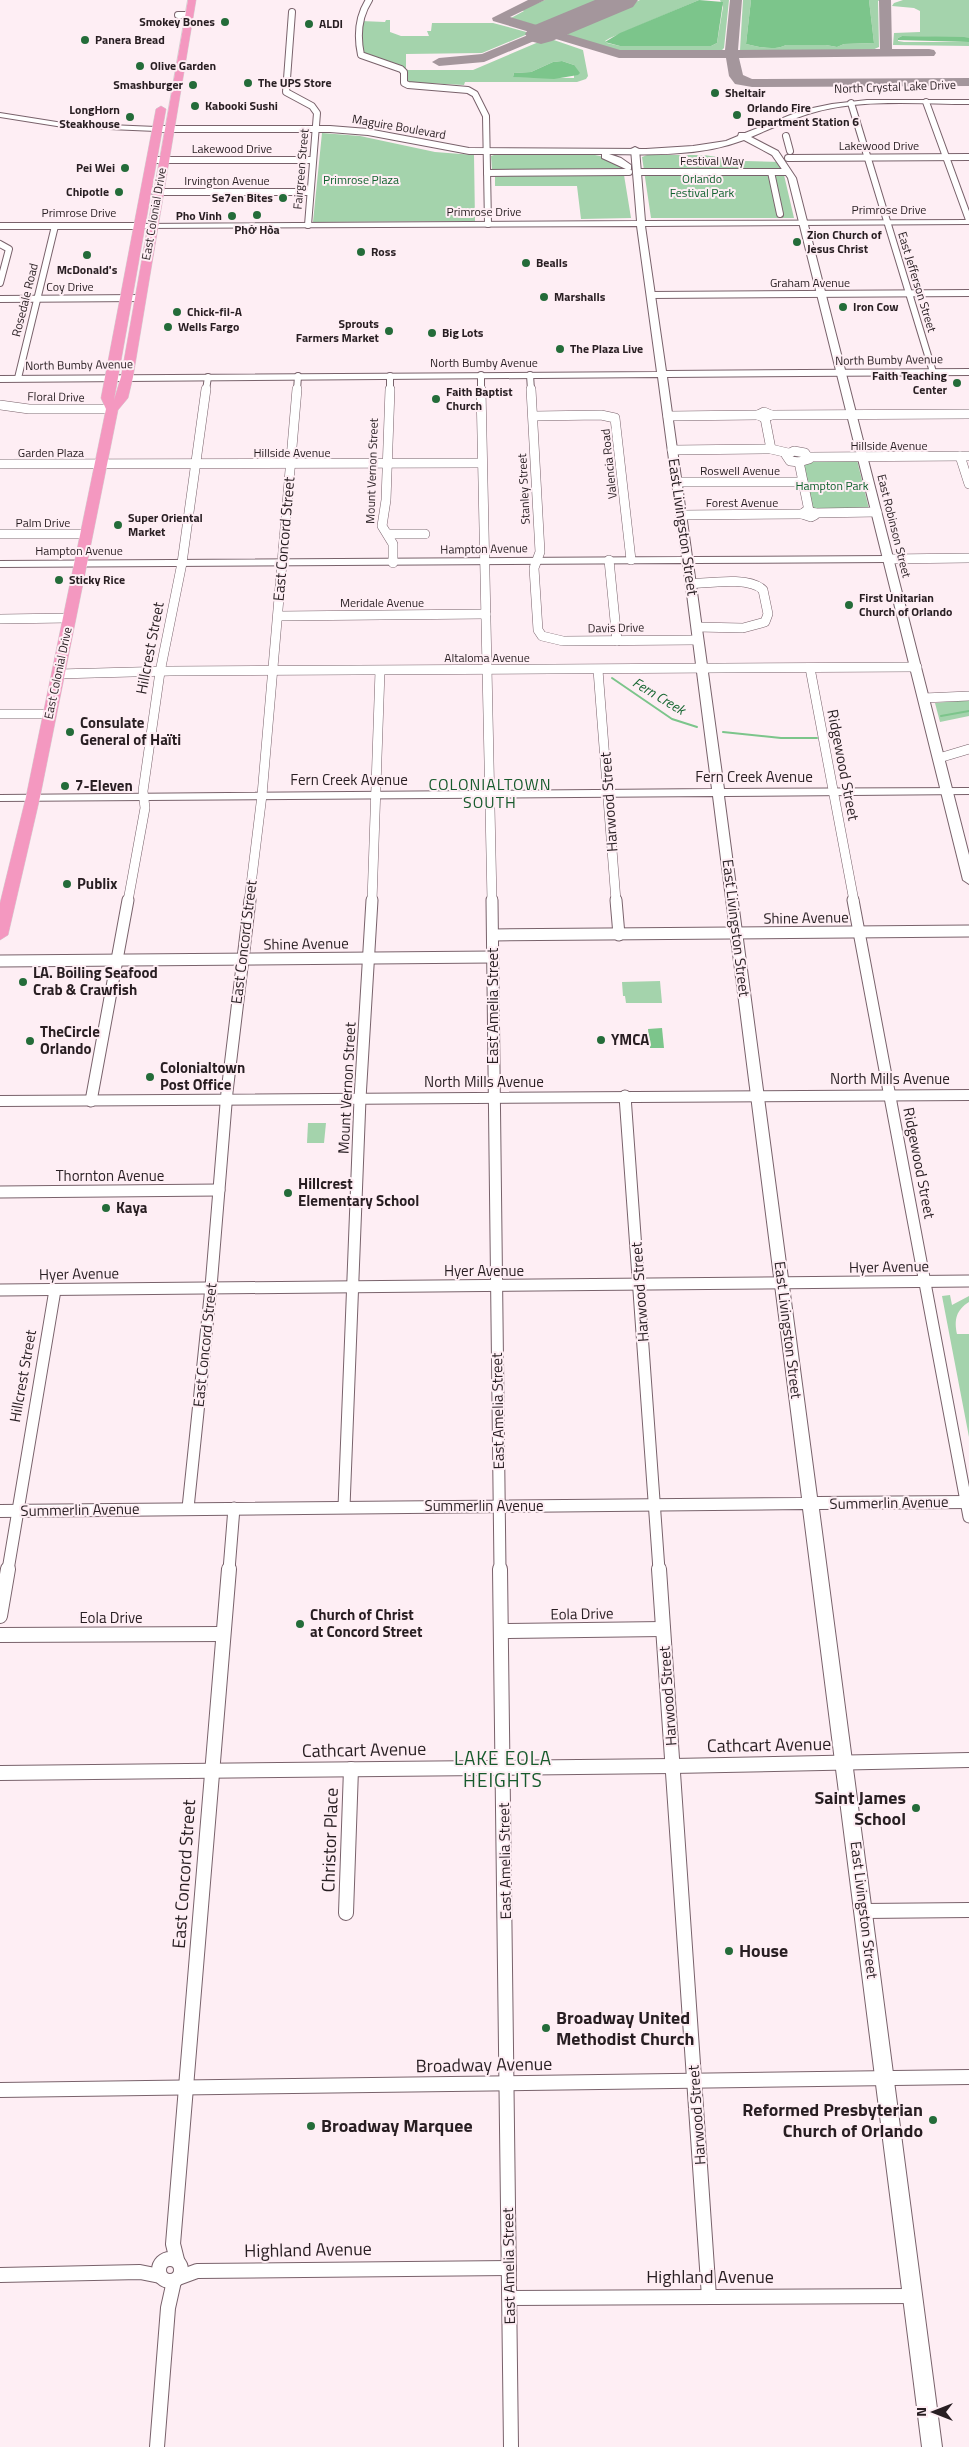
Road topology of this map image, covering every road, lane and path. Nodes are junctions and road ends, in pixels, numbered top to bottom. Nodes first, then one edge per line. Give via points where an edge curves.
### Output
1 (192, 0) edge
2 (369, 0) edge
3 (179, 11) joint
4 (292, 12) dead end
5 (189, 16) junction
6 (176, 27) dead end
7 (172, 46) dead end
8 (169, 60) dead end
9 (181, 61) junction
10 (176, 90) junction
11 (163, 95) dead end
12 (969, 98) edge
13 (926, 102) junction
14 (969, 102) edge
15 (851, 103) junction
16 (0, 115) edge
17 (315, 126) junction
18 (157, 127) junction
19 (169, 127) junction
20 (745, 134) junction
21 (786, 136) dead end
22 (487, 151) junction
23 (630, 151) junction
24 (789, 152) junction
25 (584, 153) junction
26 (869, 157) junction
27 (946, 157) junction
28 (969, 157) edge
29 (151, 160) junction
30 (164, 160) junction
31 (313, 160) junction
32 (628, 170) junction
33 (638, 172) junction
34 (771, 172) junction
35 (487, 173) junction
36 (789, 175) junction
37 (146, 189) junction
38 (158, 192) junction
39 (310, 192) junction
40 (640, 213) junction
41 (780, 214) dead end
42 (969, 221) edge
43 (888, 222) junction
44 (804, 223) junction
45 (488, 224) junction
46 (641, 224) junction
47 (308, 225) junction
48 (0, 226) edge
49 (55, 226) junction
50 (139, 226) junction
51 (152, 226) junction
52 (0, 244) edge
53 (0, 283) edge
54 (969, 293) edge
55 (823, 294) junction
56 (909, 294) junction
57 (650, 295) junction
58 (125, 298) junction
59 (140, 298) junction
60 (0, 299) edge
61 (37, 299) junction
62 (933, 372) junction
63 (969, 372) edge
64 (842, 373) junction
65 (662, 374) junction
66 (481, 375) junction
67 (530, 375) junction
68 (298, 376) junction
69 (390, 376) junction
70 (208, 377) junction
71 (0, 378) edge
72 (18, 378) junction
73 (110, 378) junction
74 (127, 378) junction
75 (0, 405) edge
76 (112, 409) junction
77 (969, 414) edge
78 (852, 415) junction
79 (533, 416) junction
80 (668, 416) junction
81 (765, 416) junction
82 (771, 449) junction
83 (672, 450) junction
84 (788, 453) junction
85 (965, 456) edge
86 (809, 457) junction
87 (863, 457) junction
88 (799, 462) junction
89 (482, 463) junction
90 (0, 464) edge
91 (291, 464) junction
92 (387, 464) junction
93 (101, 465) junction
94 (196, 465) junction
95 (677, 482) junction
96 (803, 482) junction
97 (969, 484) edge
98 (809, 512) junction
99 (877, 512) junction
100 (681, 515) junction
101 (0, 534) edge
102 (388, 534) junction
103 (425, 534) dead end
104 (86, 536) junction
105 (0, 538) edge
106 (969, 558) edge
107 (888, 559) junction
108 (537, 560) junction
109 (609, 560) junction
110 (632, 560) junction
111 (687, 560) junction
112 (484, 562) junction
113 (182, 563) junction
114 (282, 563) junction
115 (393, 563) junction
116 (0, 564) edge
117 (80, 564) junction
118 (690, 584) junction
119 (486, 614) junction
120 (278, 616) junction
121 (69, 618) junction
122 (0, 619) edge
123 (697, 627) junction
124 (538, 630) joint
125 (698, 640) junction
126 (617, 641) junction
127 (917, 667) junction
128 (810, 668) junction
129 (703, 669) junction
130 (272, 670) junction
131 (598, 670) junction
132 (380, 671) junction
133 (488, 671) junction
134 (160, 672) junction
135 (58, 674) junction
136 (969, 696) edge
137 (924, 698) junction
138 (0, 714) edge
139 (49, 714) junction
140 (969, 749) edge
141 (939, 758) junction
142 (947, 791) junction
143 (969, 791) edge
144 (719, 792) junction
145 (834, 792) junction
146 (608, 793) junction
147 (491, 794) junction
148 (377, 795) junction
149 (262, 796) junction
150 (33, 797) junction
151 (144, 797) junction
152 (0, 798) edge
153 (969, 880) edge
154 (969, 931) edge
155 (860, 933) junction
156 (737, 934) junction
157 (0, 935) edge
158 (493, 935) junction
159 (619, 935) junction
160 (493, 957) junction
161 (370, 958) junction
162 (0, 960) edge
163 (118, 960) junction
164 (242, 960) junction
165 (891, 1094) junction
166 (969, 1095) edge
167 (625, 1096) junction
168 (758, 1096) junction
169 (493, 1098) junction
170 (360, 1099) junction
171 (226, 1100) junction
172 (0, 1101) edge
173 (91, 1101) junction
174 (220, 1190) junction
175 (0, 1192) edge
176 (969, 1281) edge
177 (926, 1282) junction
178 (782, 1283) junction
179 (639, 1284) junction
180 (496, 1286) junction
181 (211, 1287) junction
182 (352, 1287) junction
183 (0, 1290) edge
184 (55, 1290) junction
185 (811, 1504) junction
186 (655, 1505) junction
187 (500, 1506) junction
188 (344, 1507) junction
189 (968, 1507) edge
190 (188, 1508) junction
191 (234, 1508) junction
192 (0, 1511) edge
193 (16, 1511) junction
194 (0, 1616) edge
195 (663, 1629) junction
196 (501, 1631) junction
197 (223, 1634) junction
198 (0, 1635) edge
199 (969, 1760) edge
200 (845, 1762) junction
201 (673, 1766) junction
202 (504, 1768) junction
203 (351, 1769) junction
204 (212, 1770) junction
205 (0, 1773) edge
206 (969, 1910) edge
207 (864, 1911) junction
208 (346, 1913) dead end
209 (885, 2078) junction
210 (969, 2078) edge
211 (695, 2081) junction
212 (508, 2084) junction
213 (188, 2088) junction
214 (0, 2090) edge
215 (169, 2267) junction
216 (509, 2268) junction
217 (0, 2275) edge
218 (912, 2296) junction
219 (708, 2297) junction
220 (510, 2298) junction
221 (157, 2447) edge
222 (510, 2447) edge
223 (932, 2447) edge

1 - 5 highway, East Colonial Drive
2 - 22 street via 360,19 360,55 401,69 404,83 408,85 459,87 475,94 486,116
3 - 5 street
3 - 6 highway
4 - 17 street, Fairgreen Street via 286,92 312,106 317,113
5 - 9 highway, East Colonial Drive
7 - 9 highway via 176,48 176,58
8 - 10 highway via 176,64 171,87
9 - 10 highway, East Colonial Drive
10 - 19 highway, East Colonial Drive
11 - 18 highway, East Colonial Drive
12 - 20 main road, North Crystal Lake Drive via 866,98 826,102 789,111
13 - 14 main road, North Crystal Lake Drive
13 - 15 main road, North Crystal Lake Drive
13 - 27 street
15 - 20 main road, North Crystal Lake Drive via 806,112
15 - 26 street, East Jefferson Street
16 - 18 street, Maguire Boulevard via 105,128
17 - 19 main road, Maguire Boulevard
17 - 22 main road, Maguire Boulevard via 371,129
17 - 31 street, Fairgreen Street
18 - 19 main road, Maguire Boulevard
18 - 29 highway, East Colonial Drive
19 - 30 highway, East Colonial Drive
20 - 23 main road, Maguire Boulevard
20 - 24 main road
20 - 36 main road, East Robinson Street via 775,154
21 - 24 street
22 - 23 main road, Maguire Boulevard
22 - 25 main road, Maguire Boulevard
22 - 35 street
23 - 25 main road, Maguire Boulevard
23 - 32 street, East Livingston Street
23 - 33 street, East Livingston Street
24 - 26 street, Lakewood Drive
24 - 36 main road, East Robinson Street via 795,172
25 - 32 main road via 612,158
26 - 27 street, Lakewood Drive
26 - 43 street, East Jefferson Street
27 - 28 street, Lakewood Drive
27 - 42 street
29 - 30 street, Lakewood Drive
29 - 37 highway, East Colonial Drive
30 - 31 street, Lakewood Drive
30 - 38 highway, East Colonial Drive
31 - 39 street, Fairgreen Street
32 - 35 street
32 - 40 street, East Livingston Street via 630,188
33 - 34 street, Festival Way
33 - 40 street, East Livingston Street
34 - 36 street, Festival Way
34 - 41 street
35 - 45 street
36 - 44 main road, East Robinson Street
37 - 38 street, Irvington Avenue
37 - 50 highway, East Colonial Drive
38 - 39 street, Irvington Avenue
38 - 51 highway, East Colonial Drive
39 - 47 street, Fairgreen Street
40 - 46 street, East Livingston Street
42 - 43 street, Primrose Drive
43 - 44 street, Primrose Drive
43 - 56 street, East Jefferson Street
44 - 46 street, Primrose Drive
44 - 55 main road, East Robinson Street
45 - 46 street, Primrose Drive
45 - 47 street, Primrose Drive
46 - 57 street, East Livingston Street
47 - 51 street, Primrose Drive
48 - 49 street, Primrose Drive
49 - 50 street, Primrose Drive
49 - 61 street, Rosedale Road
50 - 51 street, Primrose Drive
50 - 58 highway, East Colonial Drive
51 - 59 highway, East Colonial Drive
52 - 53 street via 9,249
54 - 56 street, Graham Avenue
55 - 56 street, Graham Avenue
55 - 57 street, Graham Avenue
55 - 64 main road, East Robinson Street
56 - 62 street, East Jefferson Street
57 - 65 street, East Livingston Street
58 - 59 street, Coy Drive
58 - 61 street, Coy Drive
58 - 73 highway, East Colonial Drive
59 - 74 highway, East Colonial Drive
60 - 61 street, Coy Drive
61 - 72 street, Rosedale Road
62 - 63 street, North Bumby Avenue
62 - 64 street, North Bumby Avenue
64 - 65 street, North Bumby Avenue
64 - 78 main road, East Robinson Street
65 - 67 street, North Bumby Avenue
65 - 80 street, East Livingston Street
66 - 67 street, North Bumby Avenue
66 - 69 street, North Bumby Avenue
66 - 89 street, East Amelia Street
67 - 79 street, Stanley Street
68 - 69 street, North Bumby Avenue
68 - 70 street, North Bumby Avenue
68 - 91 street, East Concord Street
69 - 92 street, Mount Vernon Street
70 - 74 street, North Bumby Avenue
70 - 94 street, Hillcrest Street
71 - 72 street, North Bumby Avenue
72 - 73 street, North Bumby Avenue
73 - 74 street, North Bumby Avenue
73 - 76 highway, East Colonial Drive via 106,398
74 - 76 highway, East Colonial Drive via 122,398
75 - 76 street, Floral Drive via 37,409
76 - 93 highway, East Colonial Drive
77 - 78 street
78 - 81 street
78 - 87 main road, East Robinson Street
79 - 108 street, Stanley Street via 540,552
79 - 110 street, Valencia Road via 601,415 615,418
80 - 81 street
80 - 83 street, East Livingston Street
81 - 82 street
82 - 83 street
82 - 84 street
83 - 95 street, East Livingston Street
84 - 86 street, Hillside Avenue via 800,452
84 - 88 street via 787,459
85 - 87 street, Hillside Avenue
85 - 97 street
86 - 87 street, Hillside Avenue
86 - 88 street
87 - 99 main road, East Robinson Street
88 - 96 street
89 - 92 street, Hillside Avenue
89 - 112 street, East Amelia Street
90 - 93 street, Garden Plaza
91 - 92 street, Hillside Avenue
91 - 94 street, Hillside Avenue
91 - 114 street, East Concord Street
92 - 102 street, Mount Vernon Street via 382,526
93 - 94 street, Hillside Avenue
93 - 104 highway, East Colonial Drive
94 - 113 street, Hillcrest Street
95 - 96 street, Roswell Avenue
95 - 100 street, East Livingston Street
96 - 98 street
98 - 99 street, Forest Avenue
98 - 100 street, Forest Avenue
99 - 107 main road, East Robinson Street
100 - 111 street, East Livingston Street
101 - 104 street, Palm Drive
102 - 103 street
102 - 115 street, Mount Vernon Street via 393,544
104 - 105 street, Palm Drive
104 - 117 highway, East Colonial Drive
106 - 107 street, Hampton Avenue
107 - 111 street, Hampton Avenue
107 - 127 main road, East Robinson Street
108 - 109 street, Hampton Avenue
108 - 112 street, Hampton Avenue
108 - 124 street, Stanley Street via 534,568
109 - 110 street, Hampton Avenue
109 - 126 street
110 - 111 street, Hampton Avenue
111 - 118 street, East Livingston Street
112 - 115 street, Hampton Avenue
112 - 119 street, East Amelia Street
113 - 114 street, Hampton Avenue
113 - 117 street, Hampton Avenue
113 - 134 street, Hillcrest Street
114 - 115 street, Hampton Avenue
114 - 120 street, East Concord Street
116 - 117 street, Hampton Avenue
117 - 121 highway, East Colonial Drive
118 - 123 street, East Livingston Street
118 - 123 street via 742,583 760,587 764,590 769,617 760,626 748,628
119 - 120 street, Meridale Avenue
119 - 133 street, East Amelia Street
120 - 130 street, East Concord Street
121 - 122 street
121 - 135 highway, East Colonial Drive
123 - 125 street, East Livingston Street
124 - 126 street, Davis Drive via 542,636 553,640
125 - 126 street, Davis Drive
125 - 129 street, East Livingston Street
127 - 128 street, Altaloma Avenue
127 - 137 main road, East Robinson Street
128 - 129 street, Altaloma Avenue
128 - 145 street, Ridgewood Street
129 - 131 street, Altaloma Avenue
129 - 144 street, East Livingston Street
130 - 132 street, Altaloma Avenue
130 - 134 street, Altaloma Avenue
130 - 149 street, East Concord Street
131 - 133 street, Altaloma Avenue
131 - 146 street, Harwood Street
132 - 133 street, Altaloma Avenue
132 - 148 street, Mount Vernon Street
133 - 147 street, East Amelia Street
134 - 135 street, Altaloma Avenue
134 - 151 street, Hillcrest Street
135 - 139 highway, East Colonial Drive
136 - 137 street
137 - 141 main road, East Robinson Street
138 - 139 street
139 - 150 highway, East Colonial Drive
140 - 141 street
141 - 142 main road, East Robinson Street
142 - 143 street, Fern Creek Avenue
142 - 145 street, Fern Creek Avenue
142 - 153 main road, East Robinson Street
144 - 145 street, Fern Creek Avenue
144 - 146 street, Fern Creek Avenue
144 - 156 street, East Livingston Street
145 - 155 street, Ridgewood Street
146 - 147 street, Fern Creek Avenue
146 - 159 street, Harwood Street
147 - 148 street, Fern Creek Avenue
147 - 158 street, East Amelia Street
148 - 149 street, Fern Creek Avenue
148 - 161 street, Mount Vernon Street
149 - 151 street, Fern Creek Avenue
149 - 164 street, East Concord Street
150 - 151 street, Fern Creek Avenue
150 - 152 street, Fern Creek Avenue
150 - 157 highway, East Colonial Drive
151 - 163 street, Hillcrest Street via 145,808
154 - 155 street, Shine Avenue
155 - 156 street, Shine Avenue
155 - 165 street, Ridgewood Street
156 - 159 street, Shine Avenue
156 - 168 street, East Livingston Street
158 - 159 street, Shine Avenue
158 - 160 street, East Amelia Street
160 - 161 street, Shine Avenue
160 - 169 street, East Amelia Street
161 - 164 street, Shine Avenue
161 - 170 street, Mount Vernon Street
162 - 163 street, Shine Avenue
163 - 164 street, Shine Avenue
163 - 173 street, Hillcrest Street
164 - 171 street, East Concord Street
165 - 166 main road, North Mills Avenue
165 - 168 main road, North Mills Avenue
165 - 177 street, Ridgewood Street
167 - 168 main road, North Mills Avenue
167 - 169 main road, North Mills Avenue
167 - 179 street, Harwood Street
168 - 178 street, East Livingston Street
169 - 170 main road, North Mills Avenue
169 - 180 street, East Amelia Street
170 - 171 main road, North Mills Avenue
170 - 182 street, Mount Vernon Street
171 - 173 main road, North Mills Avenue
171 - 174 street, East Concord Street
172 - 173 main road, North Mills Avenue
174 - 175 street, Thornton Avenue
174 - 181 street, East Concord Street
176 - 177 street, Hyer Avenue
177 - 178 street, Hyer Avenue
177 - 189 street, Ridgewood Street
178 - 179 street, Hyer Avenue
178 - 185 street, East Livingston Street
179 - 180 street, Hyer Avenue
179 - 186 street, Harwood Street
180 - 182 street, Hyer Avenue
180 - 187 street, East Amelia Street
181 - 182 street, Hyer Avenue
181 - 184 street, Hyer Avenue
181 - 190 street, East Concord Street
182 - 188 street, Mount Vernon Street
183 - 184 street, Hyer Avenue
184 - 193 street, Hillcrest Street
185 - 186 street, Summerlin Avenue
185 - 189 street, Summerlin Avenue
185 - 200 street, East Livingston Street
186 - 187 street, Summerlin Avenue
186 - 195 street, Harwood Street
187 - 188 street, Summerlin Avenue
187 - 196 street, East Amelia Street
188 - 191 street, Summerlin Avenue
190 - 191 street, Summerlin Avenue
190 - 193 street, Summerlin Avenue
191 - 197 street, East Concord Street
192 - 193 street, Summerlin Avenue
193 - 194 street, Hillcrest Street
195 - 196 street, Eola Drive
195 - 201 street, Harwood Street
196 - 202 street, East Amelia Street
197 - 198 street, Eola Drive
197 - 204 street, East Concord Street
199 - 200 street, Cathcart Avenue
200 - 201 street, Cathcart Avenue
200 - 207 street, East Livingston Street
201 - 202 street, Cathcart Avenue
201 - 211 street, Harwood Street
202 - 203 street, Cathcart Avenue
202 - 212 street, East Amelia Street
203 - 204 street, Cathcart Avenue
203 - 208 street, Christor Place
204 - 205 street, Cathcart Avenue
204 - 213 street, East Concord Street
206 - 207 street
207 - 209 street, East Livingston Street
209 - 210 street, Broadway Avenue
209 - 211 street, Broadway Avenue
209 - 218 street, East Livingston Street
211 - 212 street, Broadway Avenue
211 - 219 street, Harwood Street
212 - 213 street, Broadway Avenue
212 - 216 street, East Amelia Street
213 - 214 street, Broadway Avenue
213 - 215 street, East Concord Street
215 - 216 street, Highland Avenue via 197,2271
215 - 217 street via 140,2272
215 - 221 street, East Concord Street
216 - 220 street, East Amelia Street
218 - 219 street, Highland Avenue
218 - 223 street, East Livingston Street
219 - 220 street, Highland Avenue
220 - 222 street, East Amelia Street

